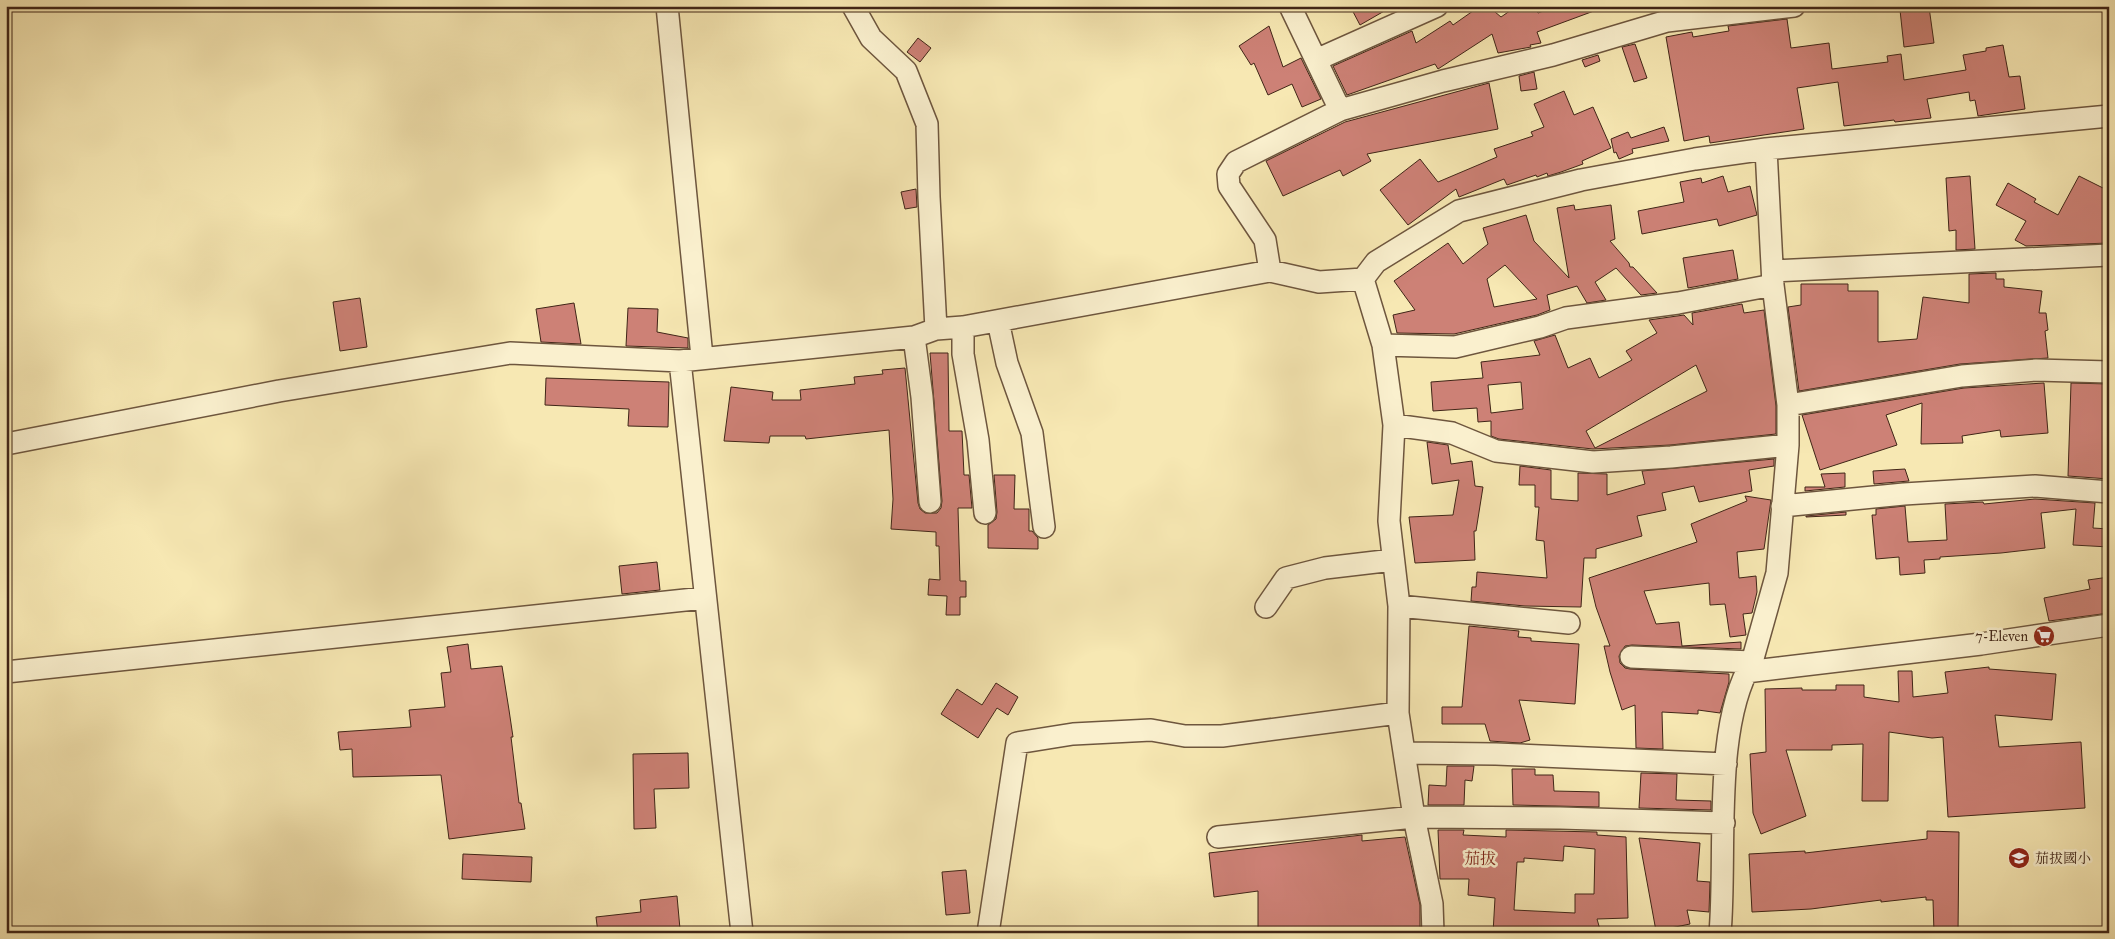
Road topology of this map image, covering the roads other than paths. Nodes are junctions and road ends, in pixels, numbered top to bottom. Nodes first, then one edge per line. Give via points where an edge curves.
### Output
1 (666, 6) edge
2 (853, 6) edge
3 (1290, 6) edge
4 (1437, 6) edge
5 (1794, 6) edge
6 (1316, 60) junction
7 (1340, 110) junction
8 (2109, 116) edge
9 (1766, 149) junction
10 (2109, 255) edge
11 (1270, 271) junction
12 (1773, 278) junction
13 (1363, 279) junction
14 (998, 321) junction
15 (962, 327) junction
16 (936, 329) junction
17 (914, 337) junction
18 (1383, 344) junction
19 (702, 357) junction
20 (680, 361) junction
21 (2109, 372) edge
22 (1788, 405) junction
23 (1394, 425) junction
24 (6, 444) edge
25 (1788, 445) junction
26 (2109, 492) edge
27 (930, 502) dead end
28 (1782, 506) junction
29 (985, 513) dead end
30 (1044, 527) dead end
31 (1393, 560) junction
32 (704, 598) junction
33 (1266, 606) dead end
34 (1399, 606) junction
35 (1569, 623) dead end
36 (2109, 625) edge
37 (1631, 657) dead end
38 (1749, 667) junction
39 (6, 672) edge
40 (1398, 714) junction
41 (1405, 753) junction
42 (1726, 764) junction
43 (1414, 817) junction
44 (1724, 823) junction
45 (1218, 837) dead end
46 (742, 933) edge
47 (988, 933) edge
48 (1433, 933) edge
49 (1720, 933) edge

1 - 19 street
2 - 16 street via 870,38 906,71 927,124
3 - 6 street
4 - 6 street
5 - 7 street via 1667,22
6 - 7 street
7 - 11 street via 1236,162 1228,174 1229,186 1265,240
8 - 9 street
9 - 12 street
9 - 13 street via 1581,180 1459,210 1376,262
10 - 12 street
11 - 13 street via 1319,282
11 - 14 street
12 - 18 street via 1678,303 1566,318 1455,347
12 - 22 street
13 - 18 street
14 - 15 street
14 - 30 street via 1007,363 1032,434
15 - 16 street
15 - 29 street
16 - 17 street
17 - 19 street
17 - 27 street
18 - 23 street
19 - 20 street
20 - 24 street via 510,353 280,391
20 - 32 street
21 - 22 street via 2036,370 1962,376
22 - 25 street
23 - 25 street via 1452,433 1496,451 1593,462
23 - 31 street via 1389,521
25 - 28 street
26 - 28 street via 2035,486
28 - 38 street via 1776,573
31 - 33 street via 1325,568 1286,578
31 - 34 street
32 - 39 street
32 - 46 street
34 - 35 street
34 - 40 street
36 - 38 street via 1981,644
37 - 38 street
38 - 42 street via 1731,720
40 - 41 street
40 - 47 street via 1222,736 1184,736 1151,730 1073,734 1017,743
41 - 42 street
41 - 43 street
42 - 44 street
43 - 44 street
43 - 45 street
43 - 48 street via 1432,904
44 - 49 street

